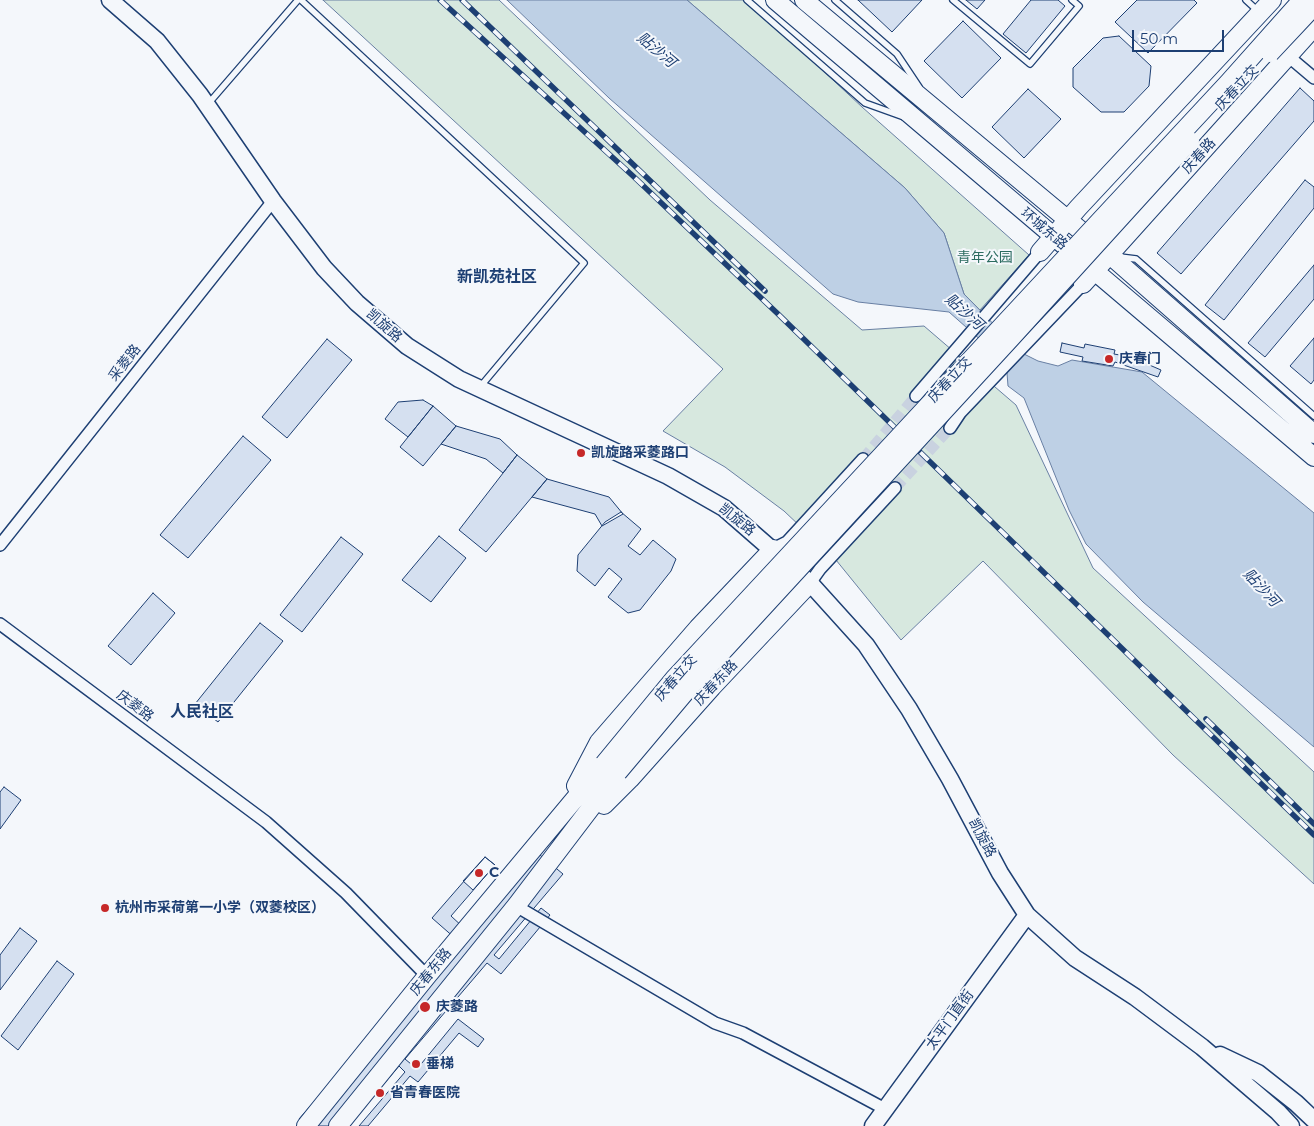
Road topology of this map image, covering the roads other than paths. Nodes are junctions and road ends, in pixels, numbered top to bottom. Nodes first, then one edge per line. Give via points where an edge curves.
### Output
1 (110, 0) edge
2 (300, 0) edge
3 (747, 0) edge
4 (775, 0) edge
5 (804, 0) edge
6 (835, 0) edge
7 (953, 0) edge
8 (1072, 0) edge
9 (1246, 0) edge
10 (1302, 0) edge
11 (1266, 6) edge
12 (1314, 6) edge
13 (1314, 27) edge
14 (1288, 56) junction
15 (1314, 78) edge
16 (208, 105) junction
17 (934, 109) junction
18 (925, 126) junction
19 (273, 201) junction
20 (1068, 221) junction
21 (1052, 237) junction
22 (1040, 252) joint
23 (1110, 255) junction
24 (1096, 271) junction
25 (1083, 284) joint
26 (478, 389) junction
27 (916, 396) tunnel mouth
28 (1314, 416) edge
29 (950, 428) tunnel mouth
30 (1314, 434) edge
31 (1314, 457) edge
32 (863, 459) tunnel mouth
33 (894, 488) tunnel mouth
34 (0, 545) edge
35 (773, 549) junction
36 (810, 583) junction
37 (0, 624) edge
38 (611, 768) junction
39 (557, 820) junction
40 (560, 847) junction
41 (516, 906) junction
42 (1027, 915) junction
43 (427, 976) junction
44 (1202, 1046) junction
45 (885, 1109) junction
46 (1314, 1120) edge
47 (306, 1126) edge
48 (338, 1126) edge
49 (873, 1126) edge
50 (1291, 1126) edge

1 - 16 main road, 凯旋路 via 157,41
2 - 16 lane
2 - 26 lane via 584,264
3 - 18 lane via 865,103
4 - 18 main road, 环城东路
5 - 17 main road, 环城东路
6 - 17 lane, 环城东路 via 897,54
7 - 8 lane via 1030,64 1079,6
9 - 11 lane
10 - 38 main road, 庆春立交, bridge via 674,679
11 - 20 main road
12 - 38 main road, 庆春立交, bridge via 693,683
13 - 14 main road, 庆春路
14 - 15 street
14 - 23 main road, 庆春路
16 - 19 main road, 凯旋路
17 - 20 main road, 环城东路
18 - 21 main road, 环城东路
19 - 26 main road, 凯旋路 via 324,268 358,303 407,346
19 - 34 street, 采菱路
20 - 21 main road
20 - 23 main road, 环城东路
21 - 22 main road
21 - 24 main road, 环城东路
22 - 27 street
23 - 24 main road, 庆春路
23 - 28 lane via 1136,259
23 - 30 main road, 环城东路
24 - 25 main road, 庆春路
24 - 31 main road, 环城东路
25 - 29 street via 960,413
26 - 35 main road, 凯旋路 via 668,476 724,508
32 - 35 street via 787,542
33 - 36 street
35 - 36 main road, 凯旋路
35 - 39 main road, 庆春东路 via 698,628 599,742
36 - 40 main road, 庆春东路 via 630,779
36 - 42 main road, 凯旋路 via 866,645 909,709 1000,873
37 - 43 street, 庆菱路 via 266,822 346,893
38 - 39 main road, 庆春东路
38 - 40 main road, 庆春东路
39 - 43 main road, 庆春东路
40 - 41 main road, 庆春东路
41 - 45 street via 714,1023 743,1033
41 - 48 main road, 庆春东路
42 - 44 main road, 凯旋路 via 1075,958
42 - 45 main road, 太平门直街
43 - 47 main road, 庆春东路
44 - 46 main road via 1258,1073
44 - 50 main road, 凯旋路
45 - 49 main road, 太平门直街

